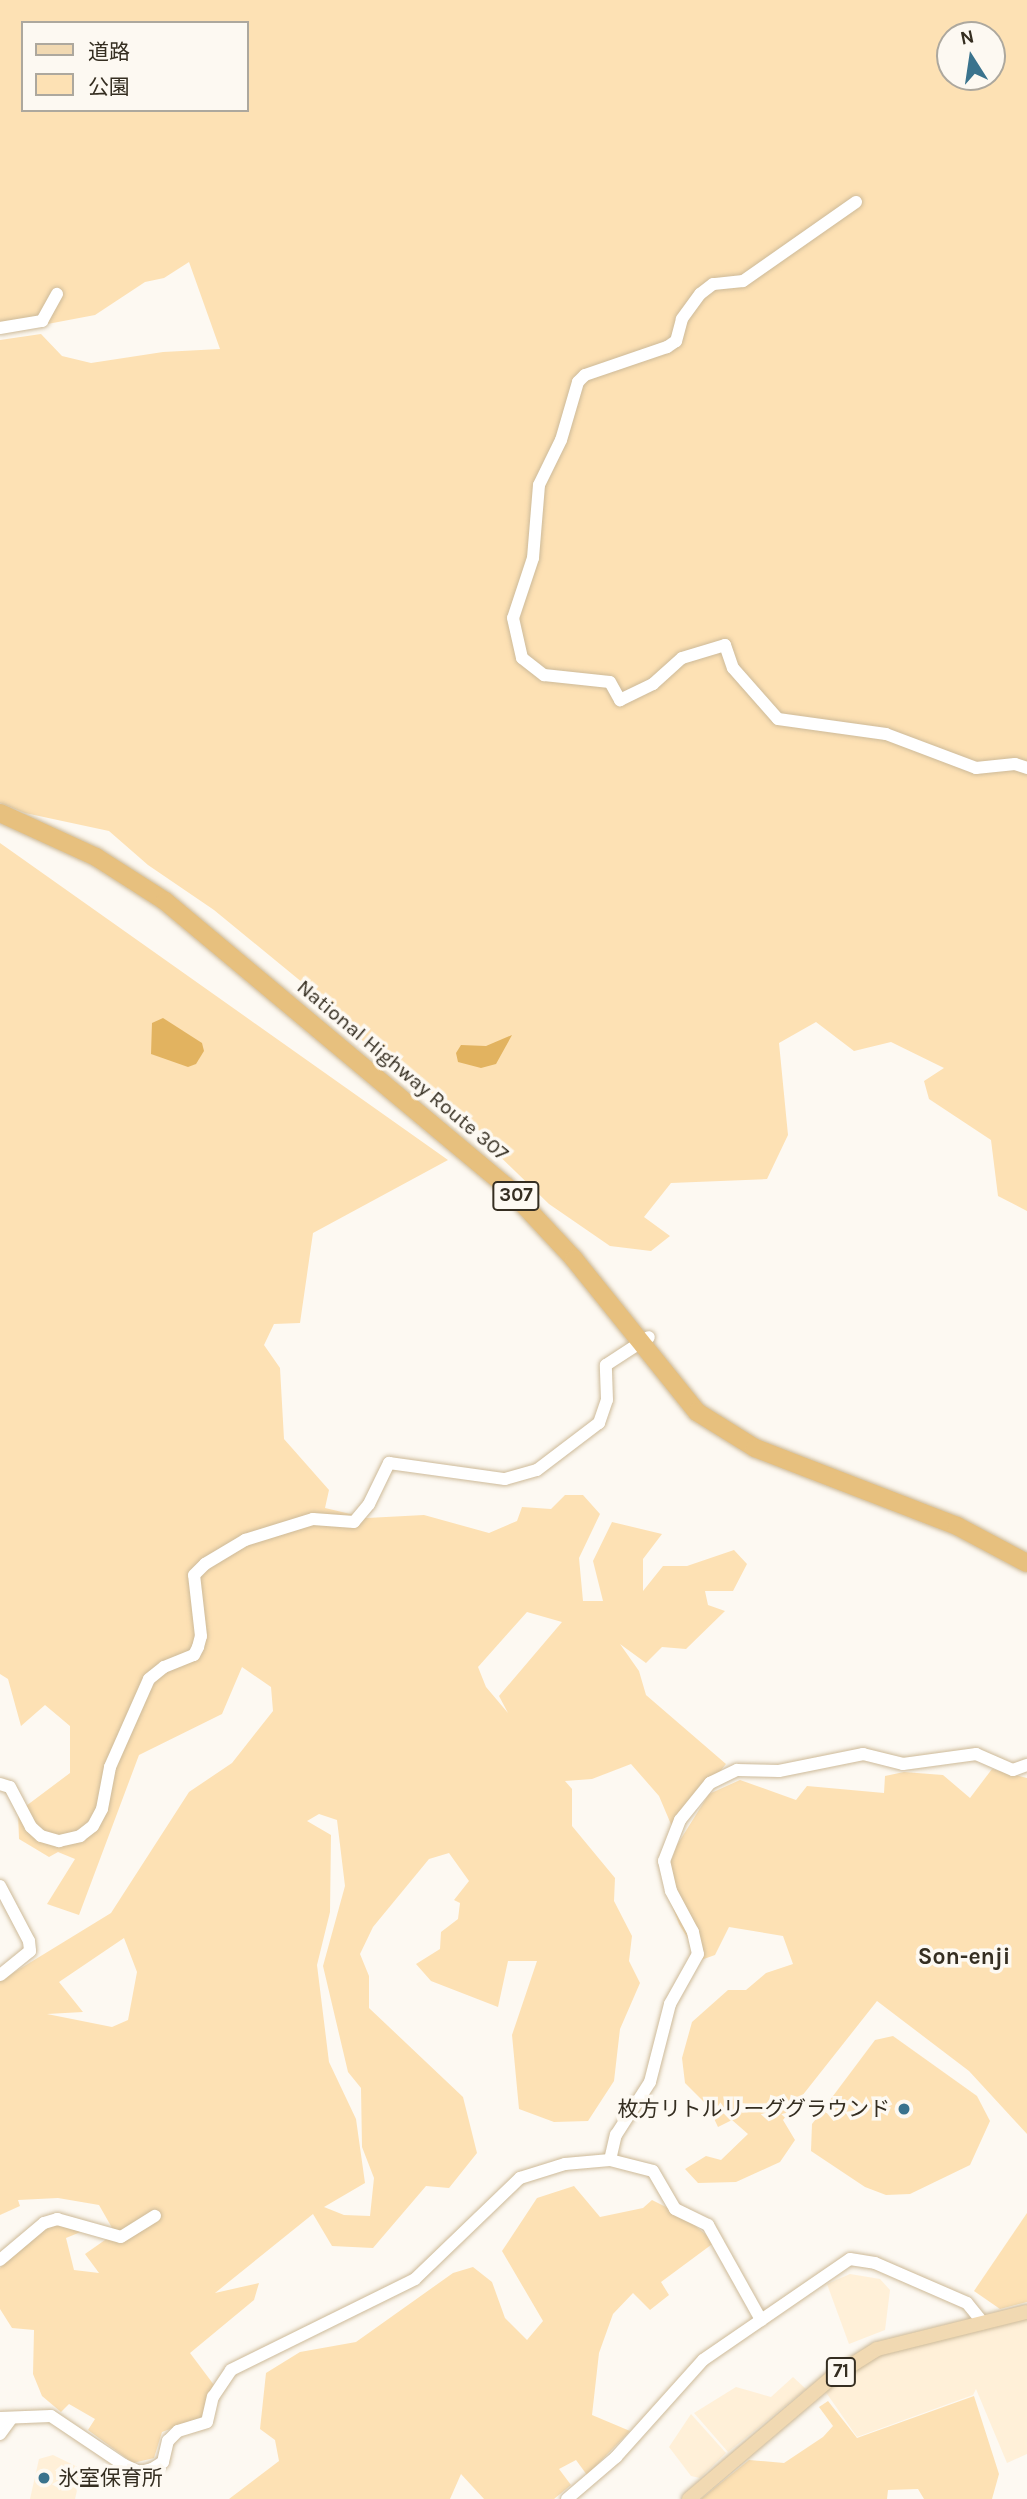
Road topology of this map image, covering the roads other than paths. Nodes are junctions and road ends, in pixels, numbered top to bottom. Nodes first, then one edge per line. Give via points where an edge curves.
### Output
1 (856, 202) dead end
2 (57, 294) dead end
3 (0, 328) edge
4 (1027, 768) edge
5 (0, 813) edge
6 (644, 1340) junction
7 (1027, 1563) edge
8 (1027, 1765) edge
9 (0, 1784) edge
10 (0, 1886) edge
11 (0, 1975) edge
12 (610, 2160) junction
13 (155, 2216) dead end
14 (0, 2260) edge
15 (1027, 2312) edge
16 (761, 2320) junction
17 (983, 2323) junction
18 (6, 2418) edge
19 (0, 2434) edge
20 (567, 2499) edge
21 (689, 2499) edge

1 - 4 street via 743,281 713,284 699,293 682,319 676,341 667,347 584,375 578,382 561,440 539,485 533,558 513,618 522,658 544,675 610,682 620,700 647,688 682,657 725,645 733,668 778,719 886,734 976,768 1015,764
2 - 3 street via 42,321
5 - 6 highway, National Highway Route 307 / 307 via 96,858 165,901 506,1186
6 - 7 highway, National Highway Route 307 / 307 via 696,1412 755,1448 957,1526
6 - 9 street via 606,1364 607,1400 599,1423 537,1470 505,1479 388,1463 369,1504 354,1522 313,1518 245,1541 205,1564 194,1575 201,1636 198,1647 194,1655 164,1667 149,1679 110,1767 102,1809 93,1826 80,1836 59,1841 41,1836 30,1827 10,1787
8 - 12 street via 1013,1770 976,1754 903,1764 863,1754 779,1771 737,1770 710,1783 680,1820 664,1861 671,1891 693,1932 698,1954 670,2004 650,2082 616,2135
10 - 11 street via 30,1951
12 - 16 street via 653,2171 675,2209 708,2225
12 - 18 street via 565,2164 520,2178 415,2279 231,2370 213,2397 207,2422 178,2431 168,2441 163,2462 152,2469 140,2472 124,2465 51,2416
13 - 14 street via 121,2236 57,2219 44,2223
15 - 17 main road, 71
16 - 17 street via 850,2259 875,2263 967,2303
16 - 20 street via 703,2360 616,2456
17 - 21 main road, 71 via 877,2348 831,2378
18 - 19 street

